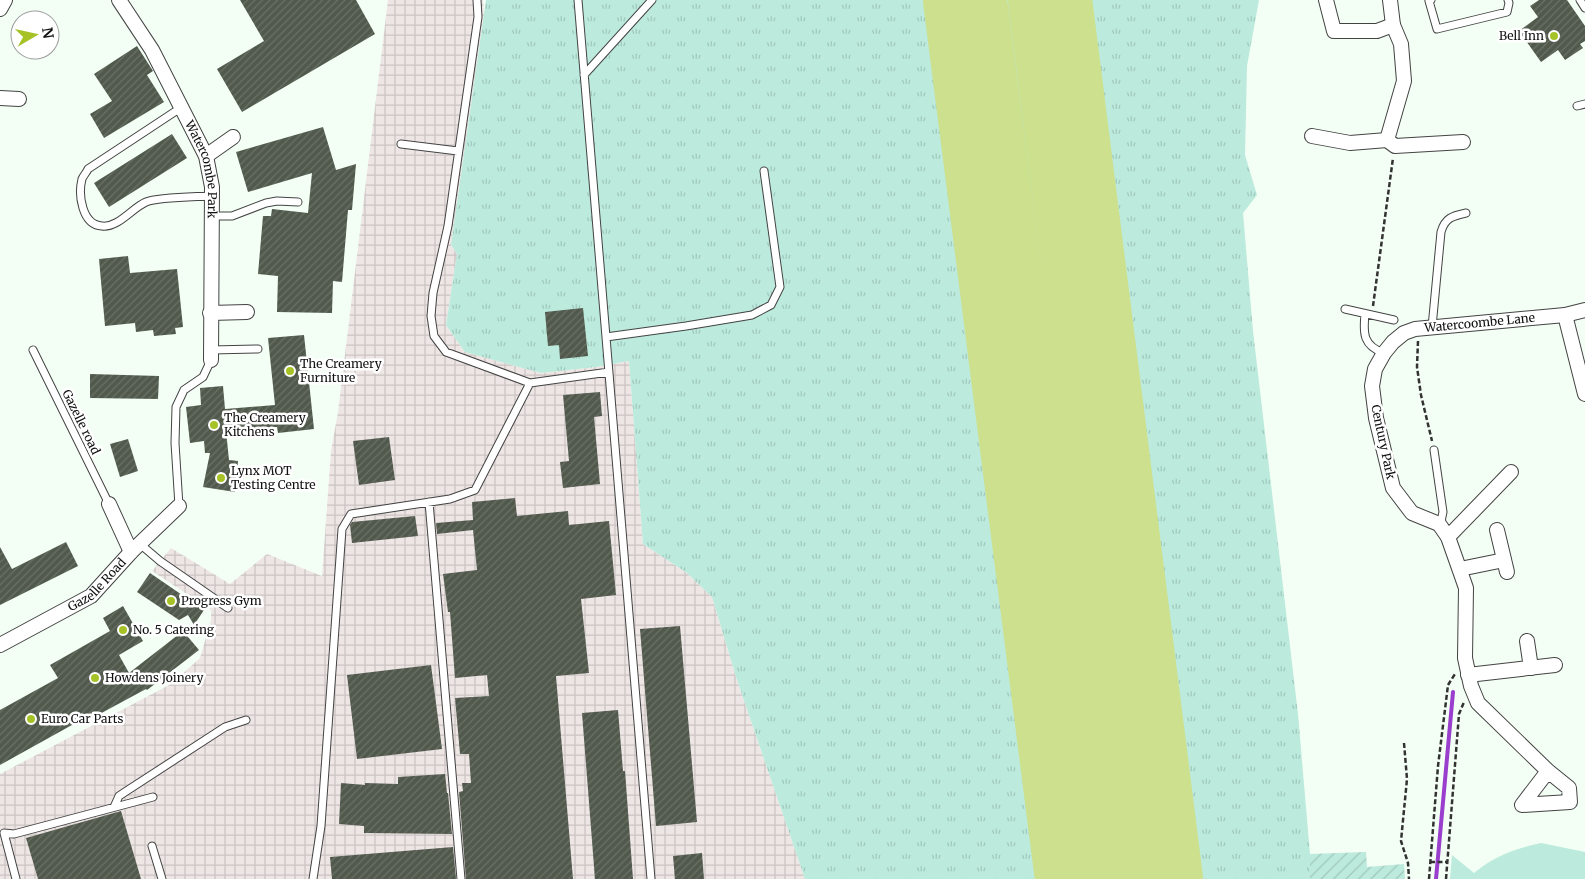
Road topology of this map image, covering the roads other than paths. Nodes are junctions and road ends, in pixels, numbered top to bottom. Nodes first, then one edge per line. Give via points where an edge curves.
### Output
1 (5, 0) edge
2 (119, 0) edge
3 (477, 0) edge
4 (578, 0) edge
5 (652, 0) edge
6 (1326, 0) edge
7 (1390, 0) edge
8 (1431, 0) edge
9 (1508, 0) edge
10 (1580, 0) edge
11 (1585, 8) edge
12 (0, 9) edge
13 (1392, 25) junction
14 (584, 76) junction
15 (0, 98) edge
16 (19, 99) dead end
17 (182, 107) junction
18 (1312, 136) dead end
19 (233, 137) dead end
20 (1463, 142) dead end
21 (1391, 143) junction
22 (401, 144) dead end
23 (458, 151) junction
24 (206, 156) junction
25 (764, 171) dead end
26 (212, 196) junction
27 (298, 202) dead end
28 (1466, 213) dead end
29 (211, 216) junction
30 (1345, 309) dead end
31 (1585, 310) edge
32 (247, 312) dead end
33 (210, 313) junction
34 (1369, 315) junction
35 (1565, 315) junction
36 (1394, 320) dead end
37 (1426, 328) junction
38 (606, 337) junction
39 (258, 349) dead end
40 (33, 350) dead end
41 (1384, 353) junction
42 (210, 355) junction
43 (609, 372) junction
44 (530, 383) junction
45 (1585, 394) edge
46 (1434, 450) road end
47 (1511, 472) dead end
48 (428, 502) junction
49 (110, 504) joint
50 (179, 506) joint
51 (1497, 530) dead end
52 (1444, 531) junction
53 (135, 548) junction
54 (1460, 569) junction
55 (228, 608) dead end
56 (1527, 641) dead end
57 (0, 645) edge
58 (1554, 665) dead end
59 (1531, 668) junction
60 (1470, 681) junction
61 (246, 720) dead end
62 (1548, 771) dead end
63 (153, 797) dead end
64 (114, 807) junction
65 (152, 846) dead end
66 (16, 879) edge
67 (162, 879) edge
68 (313, 879) edge
69 (461, 879) edge
70 (651, 879) edge

1 - 12 street
2 - 17 street, Watercombe Park via 152,50
3 - 23 lane via 478,17
4 - 14 lane
5 - 14 lane
6 - 13 street via 1334,31 1377,31
7 - 13 street
8 - 9 lane via 1437,29 1508,12
10 - 11 lane
13 - 21 street via 1401,44 1404,81
14 - 38 lane
15 - 16 street
17 - 24 street, Watercombe Park
17 - 26 lane via 88,169 82,179 83,209 87,220 104,227 145,202
18 - 21 street via 1350,143
19 - 24 street
20 - 21 street
22 - 23 lane
23 - 44 lane via 448,226 433,293 431,316 434,336 446,352
24 - 26 street, Watercombe Park
25 - 38 lane via 780,287 771,306 752,315
26 - 29 street, Watercombe Park
27 - 29 lane via 278,201 232,216
28 - 37 lane via 1448,218 1441,232
29 - 33 street, Watercombe Park
30 - 34 lane
31 - 35 street, Watercoombe Lane
32 - 33 street
33 - 42 street, Watercombe Park
34 - 36 lane
34 - 41 lane via 1363,330 1367,342 1374,350
35 - 37 street, Watercoombe Lane
35 - 45 street
37 - 41 street, Watercoombe Lane via 1404,333
38 - 43 lane
39 - 42 lane
40 - 49 lane, Gazelle road
41 - 52 street, Century Park via 1375,369 1372,386 1376,418 1393,488 1412,513 1439,524
42 - 50 lane via 203,377 184,390 176,407
43 - 44 lane
43 - 70 lane
44 - 48 lane via 474,490 450,499
46 - 52 lane
47 - 52 street
48 - 68 lane via 351,514 342,529 321,826
48 - 69 lane
49 - 53 street
50 - 53 street, Gazelle Road
51 - 54 street via 1506,566
52 - 54 street
53 - 55 lane via 160,561
53 - 57 street, Gazelle Road via 91,596
54 - 60 street via 1466,588 1465,658
56 - 59 street
58 - 59 street
59 - 60 street
60 - 62 street via 1478,703
61 - 64 lane via 225,727 125,792
63 - 64 lane
64 - 66 lane via 14,834 4,833
65 - 67 lane

